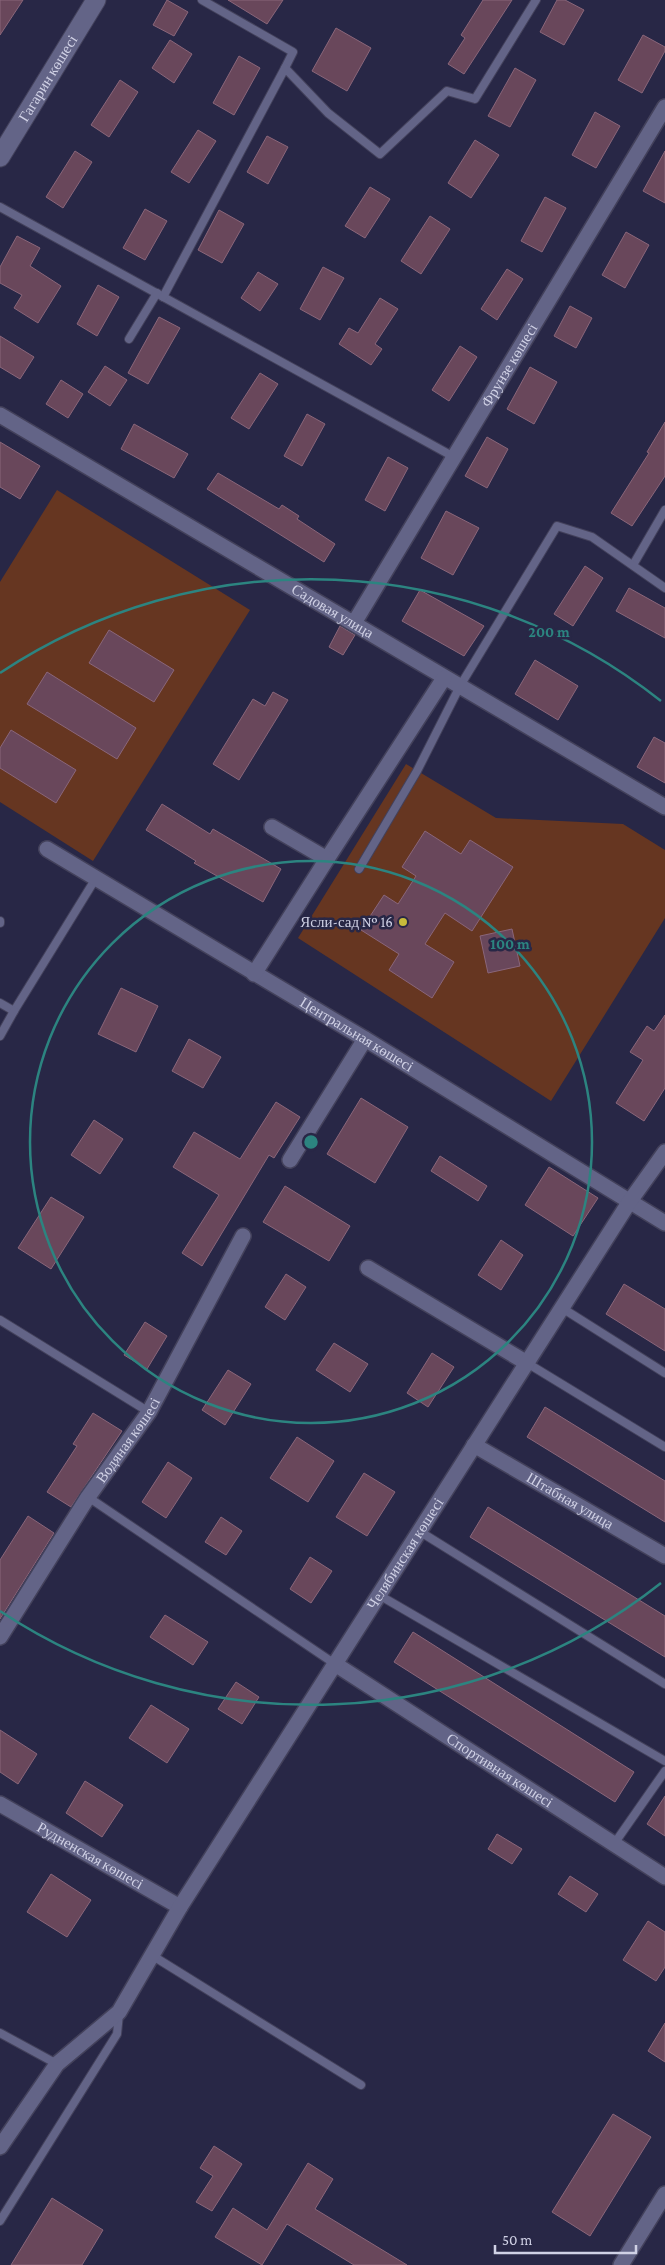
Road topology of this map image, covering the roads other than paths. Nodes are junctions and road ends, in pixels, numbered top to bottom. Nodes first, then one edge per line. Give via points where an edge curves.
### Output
1 (96, 0) edge
2 (202, 0) edge
3 (536, 0) edge
4 (285, 68) junction
5 (665, 107) edge
6 (0, 157) edge
7 (0, 207) edge
8 (160, 295) junction
9 (129, 340) dead end
10 (0, 415) edge
11 (454, 457) junction
12 (665, 510) edge
13 (633, 565) junction
14 (665, 588) edge
15 (354, 624) junction
16 (444, 678) junction
17 (460, 686) junction
18 (665, 807) edge
19 (272, 827) dead end
20 (47, 849) dead end
21 (328, 859) junction
22 (358, 869) dead end
23 (96, 878) junction
24 (254, 974) junction
25 (0, 1003) edge
26 (14, 1011) junction
27 (0, 1036) edge
28 (365, 1039) junction
29 (665, 1152) edge
30 (290, 1160) dead end
31 (630, 1201) junction
32 (665, 1223) edge
33 (243, 1236) dead end
34 (368, 1268) dead end
35 (562, 1308) junction
36 (0, 1320) edge
37 (526, 1363) junction
38 (665, 1373) edge
39 (149, 1412) junction
40 (474, 1445) junction
41 (665, 1447) edge
42 (88, 1497) junction
43 (420, 1531) junction
44 (665, 1556) edge
45 (379, 1595) junction
46 (0, 1637) edge
47 (335, 1664) junction
48 (665, 1684) edge
49 (665, 1761) edge
50 (665, 1771) edge
51 (0, 1804) edge
52 (614, 1844) junction
53 (665, 1877) edge
54 (180, 1907) junction
55 (153, 1956) junction
56 (119, 2012) junction
57 (0, 2033) edge
58 (57, 2064) junction
59 (362, 2085) dead end
60 (0, 2147) edge
61 (665, 2194) edge
62 (0, 2222) edge
63 (621, 2265) edge

1 - 6 street, Гагарин көшесі
2 - 4 lane via 293,52
3 - 4 lane via 475,99 447,91 380,154 328,112
4 - 8 lane
5 - 11 street, Фрунзе көшесі
7 - 8 lane
8 - 9 lane
8 - 11 lane
10 - 15 street, Садовая улица
11 - 15 street, Фрунзе көшесі
12 - 13 lane
13 - 14 lane
13 - 17 lane via 592,538 557,526
15 - 16 street, Садовая улица
16 - 17 street, Садовая улица
16 - 21 street
17 - 18 street, Садовая улица
17 - 22 lane via 417,771
19 - 21 street
20 - 23 street, Центральная көшесі
21 - 24 street
23 - 24 street, Центральная көшесі
23 - 26 lane
24 - 28 street, Центральная көшесі
25 - 26 lane
26 - 27 lane
28 - 30 street
28 - 31 street, Центральная көшесі
29 - 31 street, Челябинская көшесі
31 - 32 street, Центральная көшесі
31 - 35 street, Челябинская көшесі
33 - 39 street, Водяная көшесі
34 - 37 street
35 - 37 street, Челябинская көшесі
35 - 38 lane
36 - 39 lane
37 - 40 street, Челябинская көшесі
37 - 41 lane
39 - 42 street, Водяная көшесі
40 - 43 street, Челябинская көшесі
40 - 44 street, Штабная улица
42 - 46 street, Водяная көшесі
42 - 47 lane
43 - 45 street, Челябинская көшесі
43 - 48 lane
45 - 47 street, Челябинская көшесі
45 - 49 lane
47 - 52 street, Спортивная көшесі
47 - 54 street, Челябинская көшесі
50 - 52 lane
51 - 54 street, Рудненская көшесі
52 - 53 street, Спортивная көшесі
54 - 55 street, Челябинская көшесі
55 - 56 street, Челябинская көшесі
55 - 59 lane
56 - 58 street, Челябинская көшесі
56 - 62 lane via 117,2034
57 - 58 lane
58 - 60 street, Челябинская көшесі
61 - 63 street

